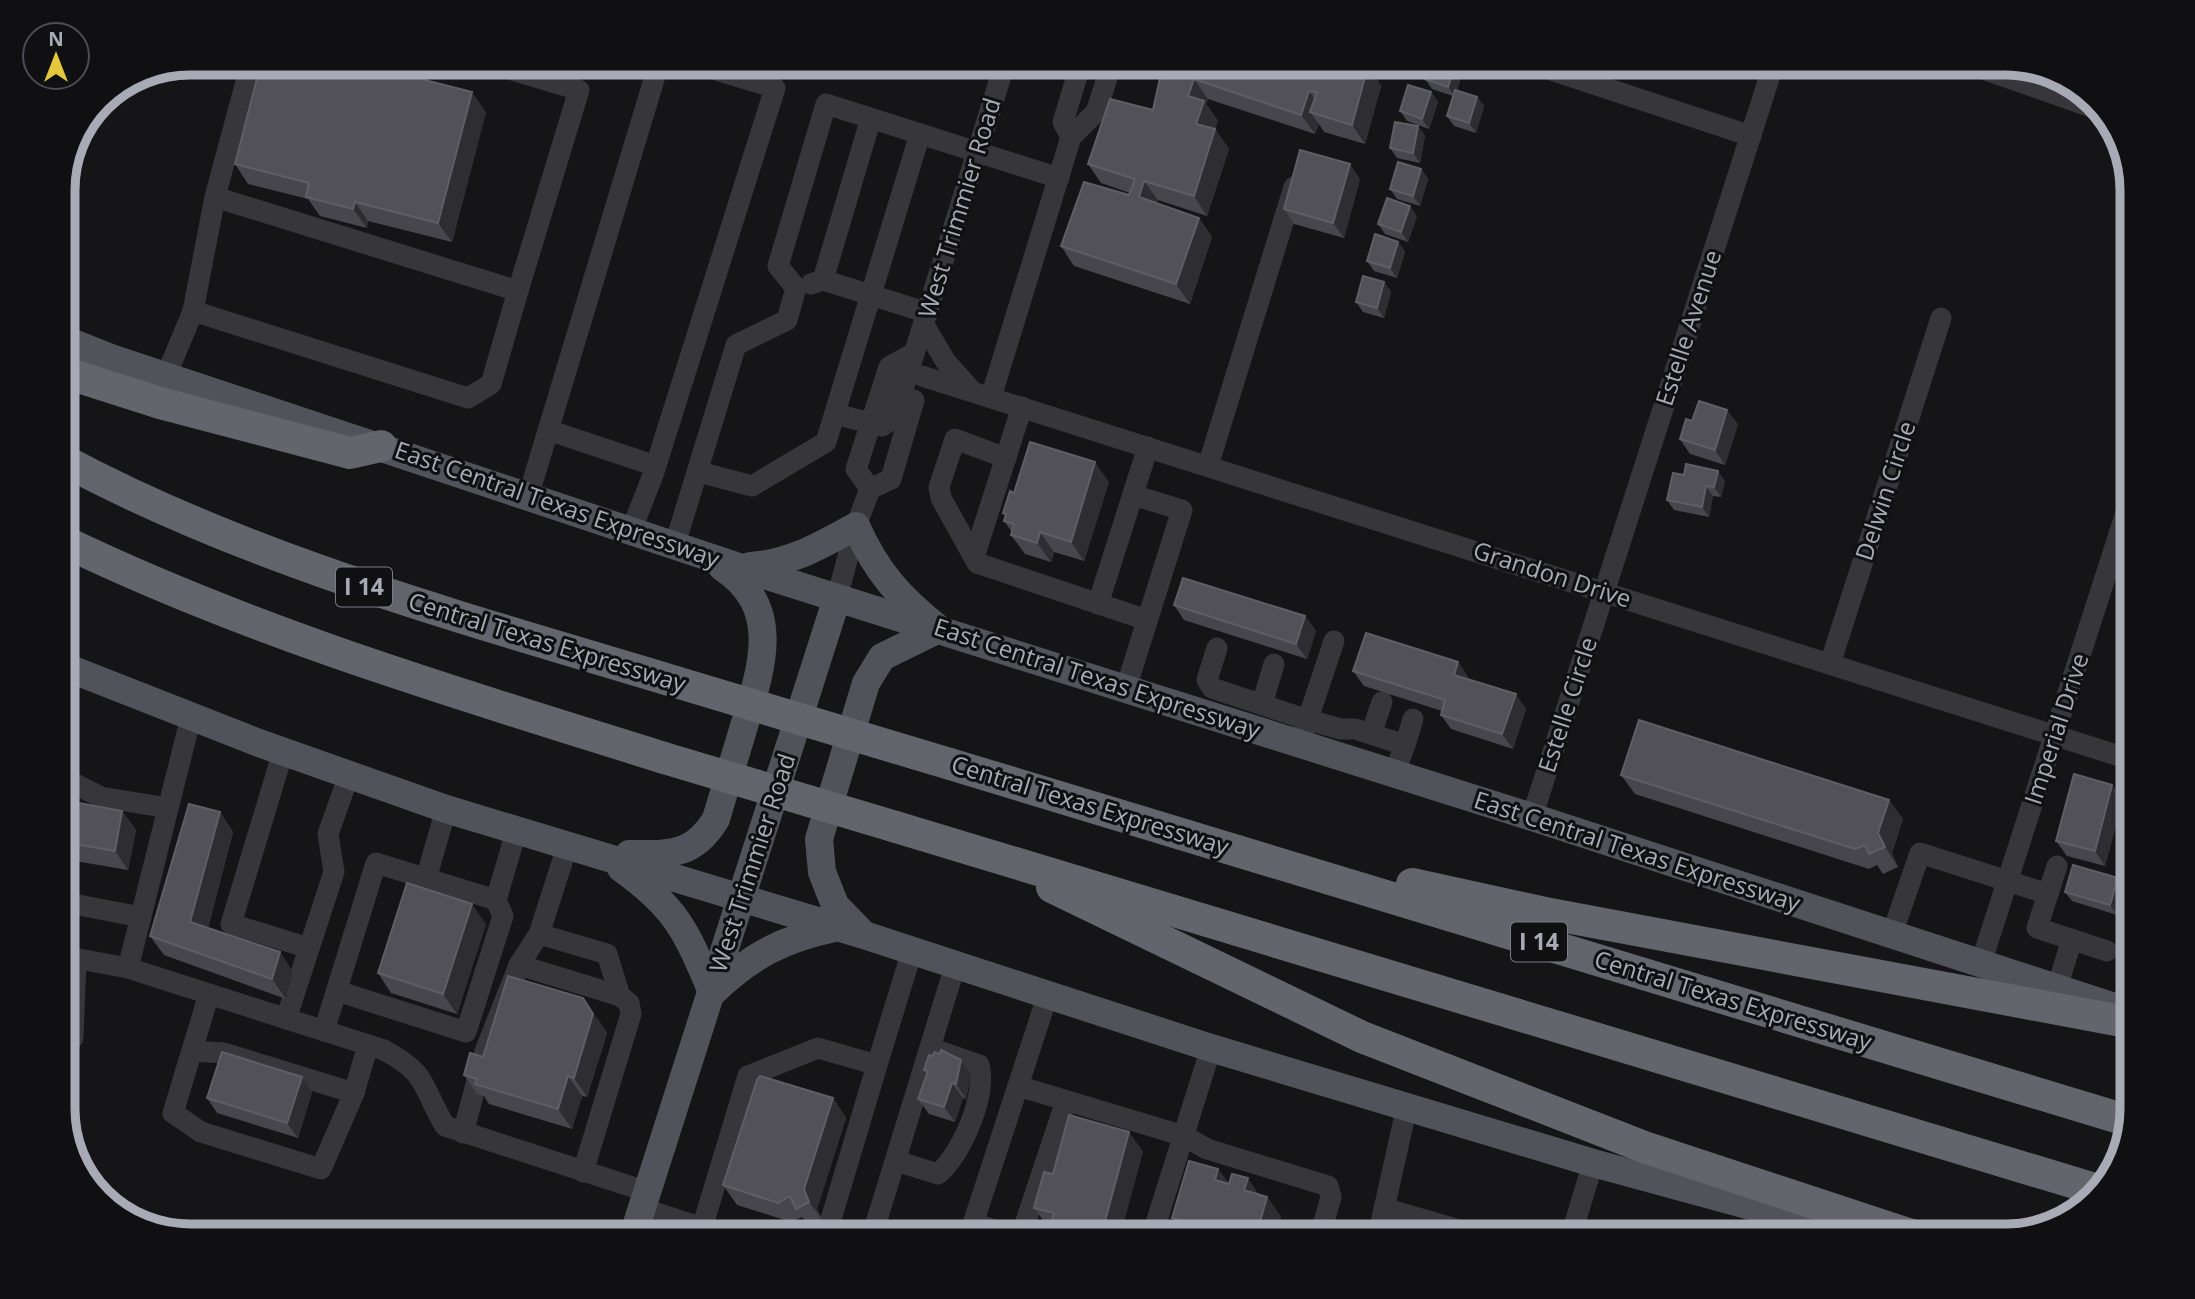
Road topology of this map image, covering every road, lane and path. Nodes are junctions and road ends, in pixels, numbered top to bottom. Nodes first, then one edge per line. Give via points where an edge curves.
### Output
1 (248, 75) edge
2 (529, 75) edge
3 (655, 75) edge
4 (732, 75) edge
5 (1001, 75) edge
6 (1077, 75) edge
7 (1108, 75) edge
8 (1566, 75) edge
9 (1770, 75) edge
10 (2000, 75) edge
11 (2079, 103) edge
12 (871, 118) junction
13 (920, 134) junction
14 (1751, 136) junction
15 (1071, 137) junction
16 (978, 152) junction
17 (1298, 172) edge
18 (1059, 178) junction
19 (215, 197) junction
20 (823, 280) junction
21 (796, 288) junction
22 (518, 291) junction
23 (872, 296) junction
24 (193, 311) junction
25 (1941, 318) dead end
26 (926, 319) junction
27 (75, 344) edge
28 (914, 353) junction
29 (75, 376) edge
30 (166, 376) junction
31 (922, 376) junction
32 (982, 394) junction
33 (1022, 407) junction
34 (835, 414) junction
35 (871, 423) junction
36 (548, 430) junction
37 (380, 446) junction
38 (1148, 447) junction
39 (1006, 458) junction
40 (75, 466) edge
41 (656, 466) junction
42 (1208, 466) junction
43 (699, 472) junction
44 (870, 489) junction
45 (1133, 495) junction
46 (528, 497) junction
47 (856, 526) junction
48 (631, 531) junction
49 (2120, 532) edge
50 (675, 544) junction
51 (75, 547) edge
52 (702, 554) junction
53 (974, 557) junction
54 (739, 567) junction
55 (1604, 592) junction
56 (837, 598) junction
57 (1098, 604) junction
58 (1147, 620) junction
59 (939, 629) junction
60 (1334, 641) dead end
61 (1217, 648) dead end
62 (1274, 664) dead end
63 (1830, 664) junction
64 (75, 671) edge
65 (1126, 688) junction
66 (1208, 700) junction
67 (1382, 702) dead end
68 (1262, 704) junction
69 (191, 717) junction
70 (1413, 719) dead end
71 (1304, 732) junction
72 (1371, 734) junction
73 (2056, 736) junction
74 (1405, 745) junction
75 (283, 752) junction
76 (2120, 756) edge
77 (1394, 774) junction
78 (349, 775) junction
79 (75, 784) edge
80 (168, 808) junction
81 (446, 809) junction
82 (1532, 817) junction
83 (517, 829) junction
84 (568, 844) junction
85 (979, 850) junction
86 (602, 854) junction
87 (2057, 866) dead end
88 (1307, 872) junction
89 (422, 877) junction
90 (2008, 881) junction
91 (2048, 894) junction
92 (742, 899) junction
93 (496, 900) junction
94 (410, 902) edge
95 (75, 904) edge
96 (141, 917) junction
97 (850, 931) junction
98 (539, 934) junction
99 (1892, 934) junction
100 (2072, 939) junction
101 (309, 948) junction
102 (912, 951) junction
103 (2107, 951) dead end
104 (75, 959) edge
105 (1981, 963) junction
106 (519, 965) junction
107 (956, 966) junction
108 (128, 968) junction
109 (386, 979) edge
110 (2057, 988) junction
111 (337, 991) junction
112 (712, 992) junction
113 (209, 994) junction
114 (620, 996) junction
115 (1047, 997) junction
116 (378, 1004) junction
117 (2120, 1009) edge
118 (286, 1019) junction
119 (2120, 1021) edge
120 (324, 1031) junction
121 (369, 1045) junction
122 (930, 1048) junction
123 (1212, 1048) junction
124 (191, 1051) junction
125 (485, 1051) junction
126 (877, 1065) junction
127 (491, 1074) edge
128 (1018, 1086) junction
129 (354, 1093) junction
130 (485, 1097) edge
131 (1066, 1101) junction
132 (1407, 1106) junction
133 (2119, 1118) edge
134 (465, 1126) junction
135 (1184, 1136) junction
136 (895, 1161) junction
137 (1593, 1163) junction
138 (583, 1172) junction
139 (2089, 1187) edge
140 (645, 1200) junction
141 (1384, 1208) junction
142 (637, 1224) edge
143 (694, 1224) edge
144 (714, 1224) edge
145 (830, 1224) edge
146 (876, 1224) edge
147 (973, 1224) edge
148 (1025, 1224) edge
149 (1156, 1224) edge
150 (1323, 1224) edge
151 (1381, 1224) edge
152 (1439, 1224) edge
153 (1575, 1224) edge
154 (1817, 1224) edge
155 (1878, 1224) edge

1 - 19 street
2 - 22 street via 579,90
3 - 36 street
4 - 41 street via 775,88
5 - 16 street, West Trimmier Road
6 - 15 street via 1063,122
7 - 15 street via 1096,112
8 - 14 street
9 - 14 street, Estelle Avenue
10 - 11 street
12 - 13 street
12 - 20 street
12 - 21 street via 826,104 778,266
13 - 16 street
13 - 23 street
14 - 55 street, Estelle Avenue
15 - 18 street
16 - 18 street
16 - 26 street, West Trimmier Road
17 - 42 street
18 - 32 street
19 - 22 street
19 - 24 street
20 - 21 street
20 - 23 street
21 - 43 street via 787,320 736,345
22 - 24 street via 491,384 468,398
23 - 26 street
23 - 34 street
24 - 30 street
25 - 63 street, Delwin Circle
26 - 28 street, West Trimmier Road
26 - 32 street via 946,362
27 - 30 main road, East Central Texas Expressway
28 - 31 street
28 - 35 street via 889,367
29 - 37 highway via 350,453
30 - 37 main road, East Central Texas Expressway
31 - 32 street, Grandon Drive
31 - 44 street, West Trimmier Road via 891,479
32 - 33 street, Grandon Drive
33 - 38 street, Grandon Drive
33 - 39 street
34 - 35 street
34 - 43 street via 826,442 752,486
35 - 44 street via 856,469
36 - 41 street
36 - 46 street
37 - 46 main road, East Central Texas Expressway
38 - 42 street, Grandon Drive
38 - 45 street
39 - 53 street
39 - 53 street via 955,439 939,487
40 - 88 highway, Central Texas Expressway / I 14, bridge via 176,516 360,586
41 - 48 street
42 - 55 street, Grandon Drive
43 - 50 street
44 - 47 street, West Trimmier Road
45 - 57 street
45 - 58 street via 1182,510
46 - 48 main road, East Central Texas Expressway
47 - 54 main road via 795,559
47 - 56 street, West Trimmier Road
47 - 59 main road via 890,584
48 - 50 main road, East Central Texas Expressway
49 - 73 street, Imperial Drive
50 - 52 main road, East Central Texas Expressway
51 - 85 highway, bridge via 141,579 344,657 664,758
52 - 54 main road, East Central Texas Expressway
52 - 86 main road via 741,579 754,598 763,631 762,667 716,819 704,838 670,854
53 - 57 street via 987,568
54 - 56 main road, East Central Texas Expressway
55 - 63 street, Grandon Drive
55 - 82 street, Estelle Circle
56 - 59 main road, East Central Texas Expressway
56 - 92 main road, West Trimmier Road
57 - 58 street
58 - 65 street
59 - 65 main road, East Central Texas Expressway
59 - 97 main road via 883,657 866,683 820,838 822,872
60 - 71 street
61 - 66 street via 1207,680
62 - 68 street
63 - 73 street, Grandon Drive
64 - 69 main road
65 - 66 main road, East Central Texas Expressway
66 - 68 street
66 - 71 main road, East Central Texas Expressway
67 - 72 street
68 - 71 street
69 - 75 main road
69 - 80 street
70 - 74 street
71 - 72 street
71 - 77 main road, East Central Texas Expressway
72 - 74 street
73 - 76 street, Grandon Drive
73 - 90 street, Imperial Drive
74 - 77 street
75 - 78 main road
75 - 101 street via 231,924
77 - 82 main road, East Central Texas Expressway
78 - 81 main road
78 - 101 street via 328,834 334,872
79 - 80 street via 101,797
80 - 96 street
81 - 83 main road
81 - 89 street
82 - 99 main road, East Central Texas Expressway
83 - 84 main road
83 - 93 street
84 - 86 main road
84 - 98 street
85 - 139 highway
85 - 155 highway via 1362,1037 1644,1147
86 - 92 main road
86 - 112 main road via 666,903 684,929
87 - 91 street
88 - 119 highway via 1343,869 1545,913
88 - 133 highway, Central Texas Expressway / I 14
89 - 93 street
89 - 94 street
89 - 111 street via 376,863
90 - 91 street
90 - 99 street via 1920,853
90 - 105 street, Imperial Drive
91 - 100 street via 2037,928
92 - 97 main road
92 - 112 main road, West Trimmier Road
93 - 116 street via 503,915 466,1032
95 - 96 street
96 - 108 street
97 - 102 main road
97 - 112 main road via 794,936 761,952
98 - 106 street
98 - 114 street via 607,954
99 - 105 main road, East Central Texas Expressway
100 - 103 street
100 - 110 street
101 - 118 street
102 - 107 main road
102 - 126 street
104 - 108 street
105 - 110 main road, East Central Texas Expressway
106 - 114 street
106 - 125 street
107 - 115 main road
107 - 122 street
108 - 113 street
109 - 116 street
110 - 117 main road, East Central Texas Expressway
111 - 116 street
111 - 120 street
112 - 140 main road, West Trimmier Road
113 - 118 street
113 - 124 street
114 - 138 street via 629,1003 631,1014
115 - 123 main road
115 - 128 street
118 - 120 street
120 - 121 street
121 - 129 street
121 - 134 street via 410,1064 425,1082 445,1126
122 - 136 street
122 - 136 street via 979,1065 983,1079 967,1133 953,1162 938,1174
123 - 132 main road
123 - 135 street
124 - 129 street via 224,1053
124 - 129 street via 173,1113 201,1132 321,1169
125 - 127 street
125 - 134 street
126 - 144 street via 818,1048 748,1076
126 - 145 street
128 - 131 street
128 - 147 street
130 - 134 street
131 - 135 street
131 - 148 street
132 - 137 main road
132 - 141 street
134 - 138 street
135 - 149 street
135 - 150 street via 1207,1149 1328,1186 1331,1197
136 - 146 street
137 - 153 street
137 - 154 main road
138 - 140 street
140 - 142 main road, West Trimmier Road
140 - 143 street
141 - 151 street
141 - 152 street

